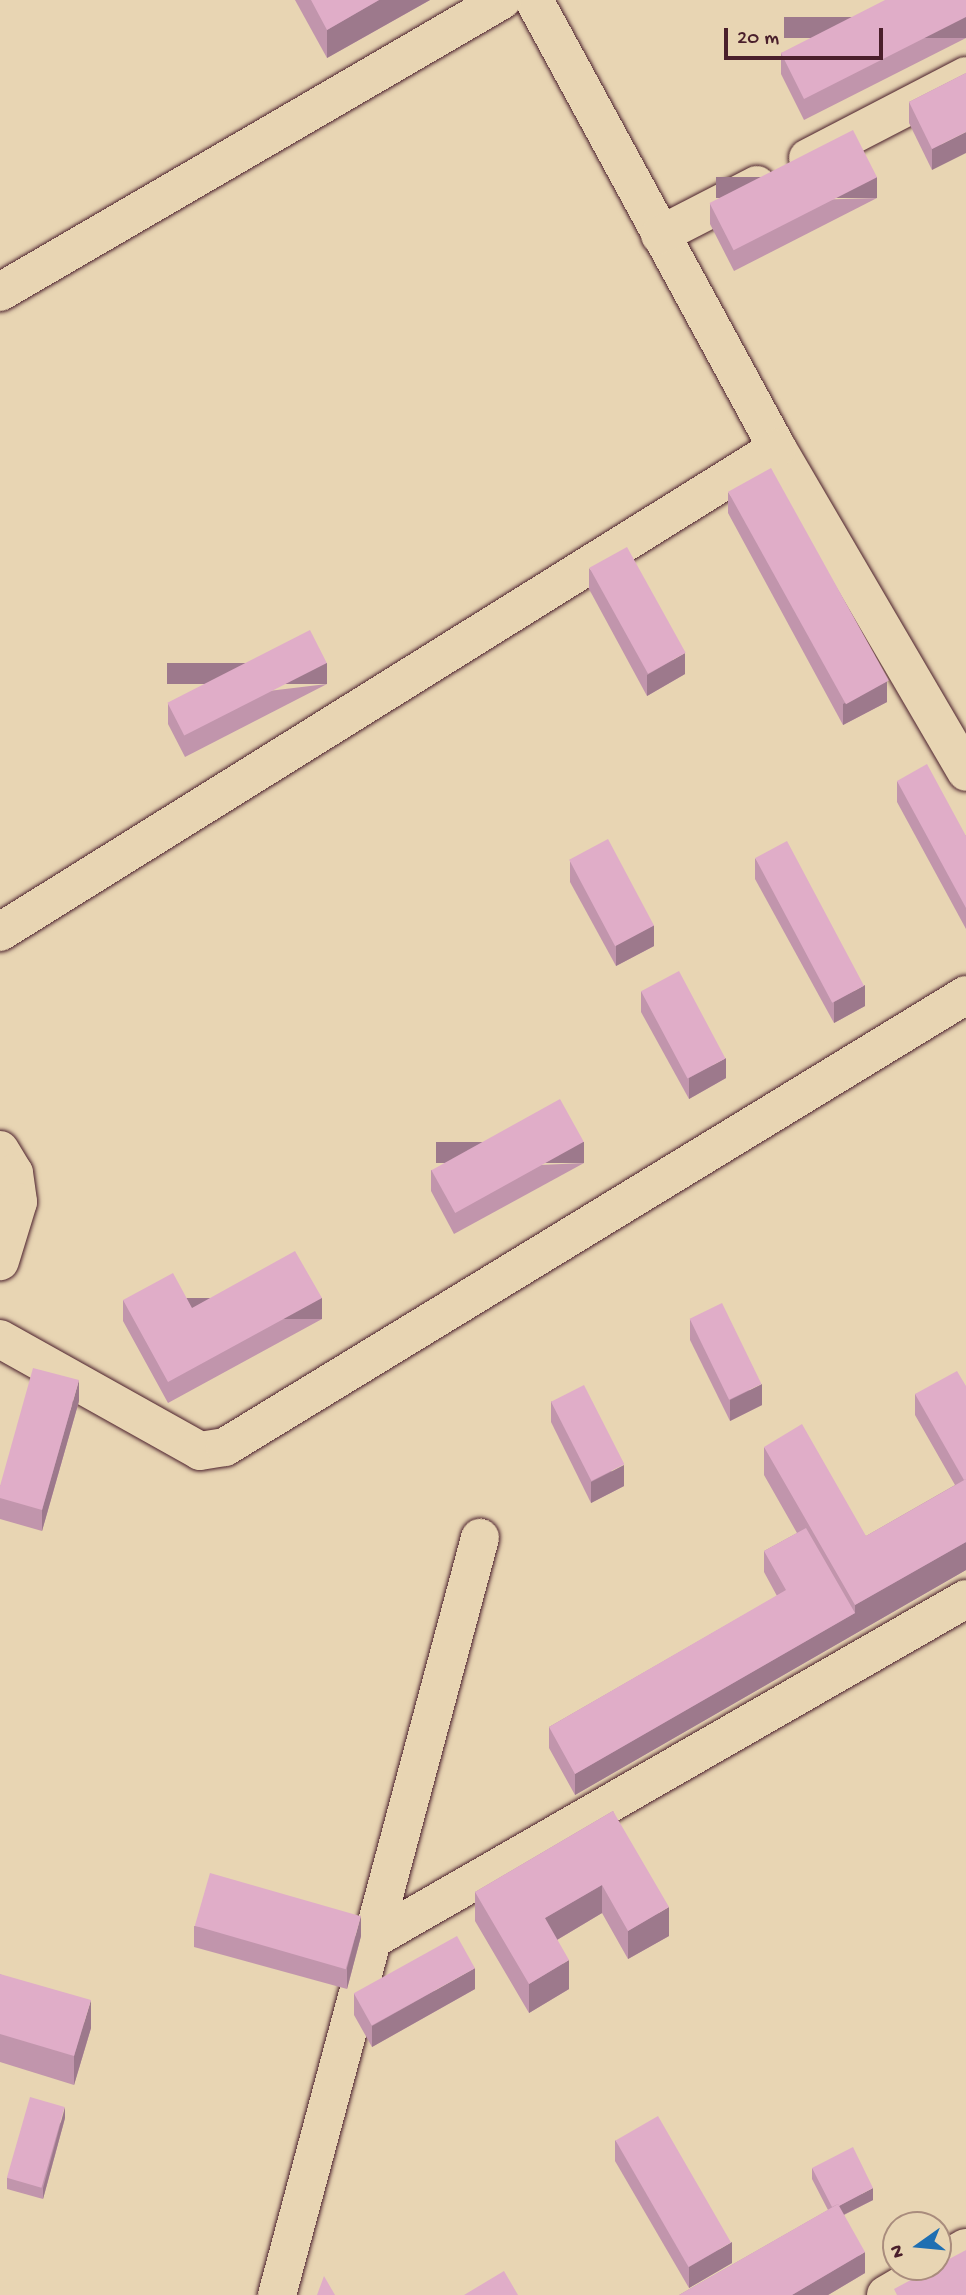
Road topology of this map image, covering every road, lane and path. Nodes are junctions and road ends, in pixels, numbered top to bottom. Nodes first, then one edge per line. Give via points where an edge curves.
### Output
1 (502, 0) edge
2 (534, 0) edge
3 (966, 76) edge
4 (660, 235) junction
5 (0, 292) edge
6 (777, 449) junction
7 (952, 716) edge
8 (966, 772) edge
9 (0, 932) edge
10 (966, 995) edge
11 (0, 1150) edge
12 (0, 1261) edge
13 (0, 1339) edge
14 (480, 1538) dead end
15 (966, 1599) edge
16 (370, 1941) junction
17 (910, 2281) edge
18 (277, 2295) edge
19 (886, 2295) edge

1 - 5 street
2 - 4 street
3 - 4 street
4 - 6 street
6 - 7 street
6 - 9 street
7 - 8 street
10 - 13 street via 225,1447 200,1451
11 - 12 street via 14,1173 18,1202
14 - 16 street
15 - 16 street
16 - 18 street
17 - 19 street

